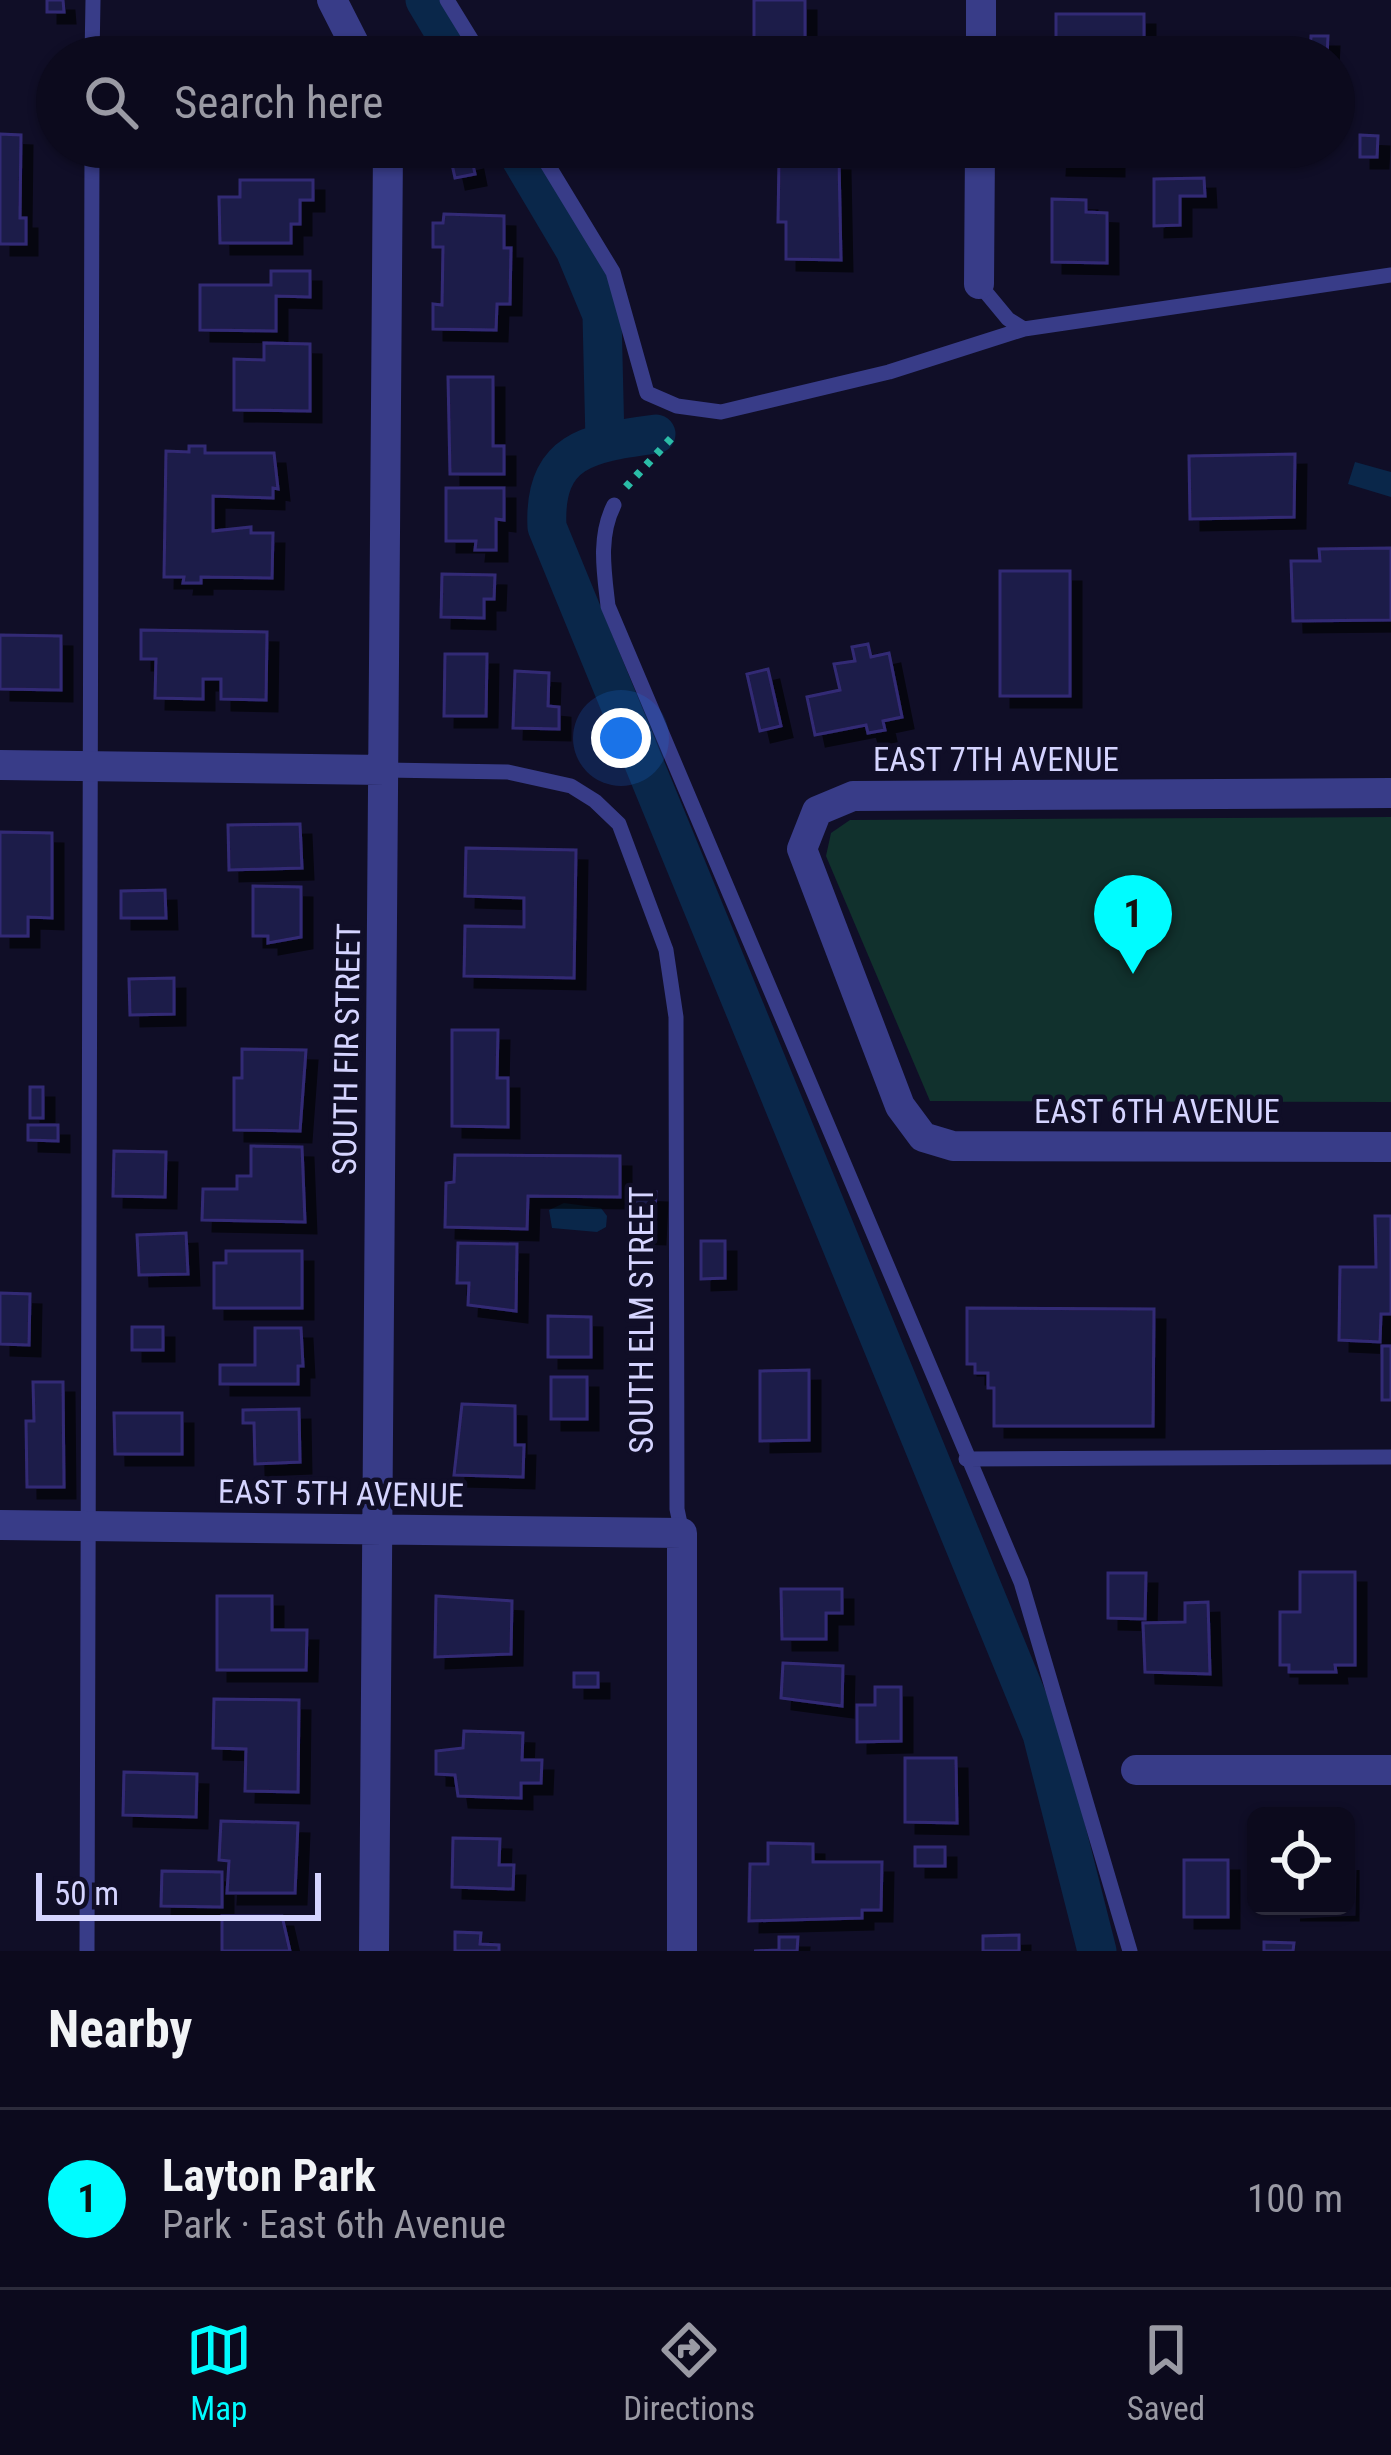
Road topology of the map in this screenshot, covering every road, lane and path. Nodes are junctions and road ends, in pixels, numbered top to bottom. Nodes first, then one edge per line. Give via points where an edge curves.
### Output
1 (92, 0) edge
2 (332, 0) edge
3 (447, 0) edge
4 (981, 0) edge
5 (92, 36) edge
6 (351, 36) edge
7 (469, 36) edge
8 (981, 36) edge
9 (92, 168) edge
10 (388, 168) edge
11 (550, 168) edge
12 (980, 168) edge
13 (1391, 275) edge
14 (979, 284) joint
15 (1024, 328) junction
16 (698, 409) junction
17 (614, 505) joint
18 (0, 765) edge
19 (88, 766) junction
20 (385, 770) junction
21 (1391, 793) edge
22 (923, 1137) joint
23 (1391, 1147) edge
24 (1391, 1457) edge
25 (966, 1459) junction
26 (0, 1526) edge
27 (89, 1526) junction
28 (376, 1530) junction
29 (682, 1533) junction
30 (1136, 1770) dead end
31 (1391, 1770) edge
32 (87, 1951) edge
33 (374, 1951) edge
34 (682, 1951) edge
35 (1130, 1951) edge

1 - 5 lane
2 - 6 street
3 - 7 lane
4 - 8 street
9 - 19 lane
10 - 20 street, SOUTH FIR STREET
11 - 16 lane via 613,272 646,392
12 - 14 street
13 - 15 lane
14 - 15 lane
15 - 16 lane via 889,372 721,412
16 - 17 path
17 - 25 lane via 602,555 608,605
18 - 19 street
19 - 20 street
19 - 27 lane
20 - 28 street, SOUTH FIR STREET
20 - 29 lane, SOUTH ELM STREET via 508,772 571,785 619,824 666,950 676,1017
21 - 22 street, EAST 7TH AVENUE via 853,796 817,812 802,849 806,867 900,1106
22 - 23 street, EAST 6TH AVENUE via 953,1146
24 - 25 lane
25 - 35 lane via 1021,1582
26 - 27 street, EAST 5TH AVENUE
27 - 28 street, EAST 5TH AVENUE
27 - 32 lane
28 - 29 street, EAST 5TH AVENUE
28 - 33 street, SOUTH FIR STREET
29 - 34 street, SOUTH ELM STREET
30 - 31 street

